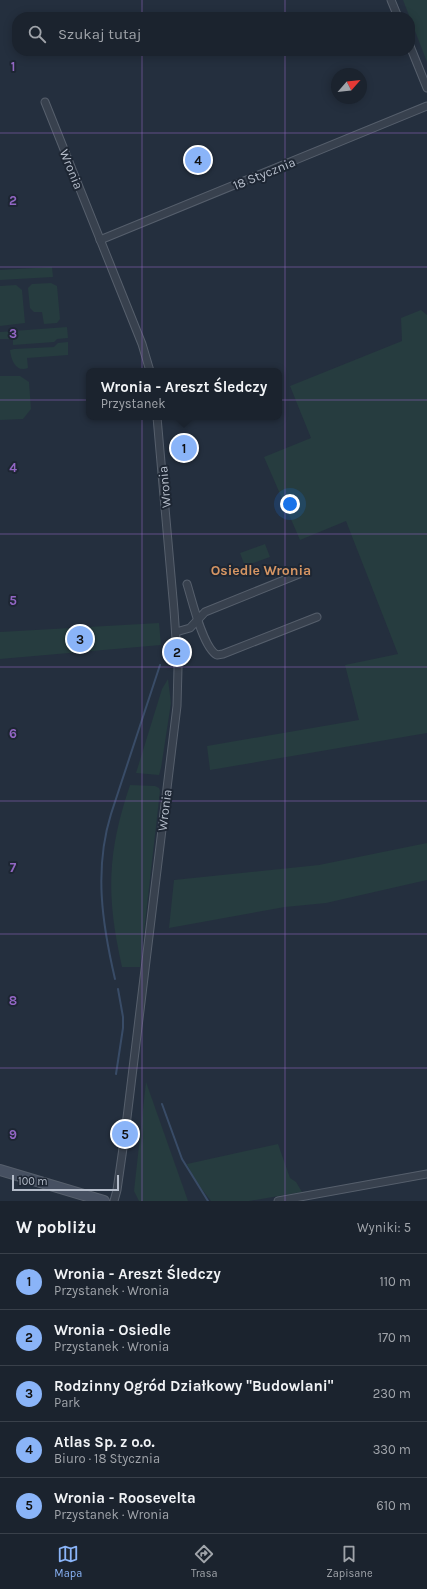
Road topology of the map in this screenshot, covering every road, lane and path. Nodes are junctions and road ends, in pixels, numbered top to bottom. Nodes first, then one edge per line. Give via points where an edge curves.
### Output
1 (391, 0) edge
2 (396, 12) edge
3 (414, 56) edge
4 (427, 88) edge
5 (45, 102) dead end
6 (427, 106) edge
7 (100, 240) junction
8 (149, 368) edge
9 (157, 420) edge
10 (299, 574) dead end
11 (188, 584) dead end
12 (317, 617) dead end
13 (198, 620) junction
14 (176, 632) junction
15 (0, 1170) edge
16 (427, 1174) edge
17 (104, 1201) edge
18 (114, 1201) edge
19 (278, 1201) edge

1 - 2 street
3 - 4 street
5 - 7 street, Wronia
6 - 7 street, 18 Stycznia
7 - 8 street, Wronia
9 - 14 street, Wronia
10 - 13 street via 205,612
11 - 13 street
12 - 13 street via 219,655 212,652
13 - 14 street via 186,631
14 - 18 street, Wronia via 177,706 125,1134
15 - 17 street
16 - 19 street

